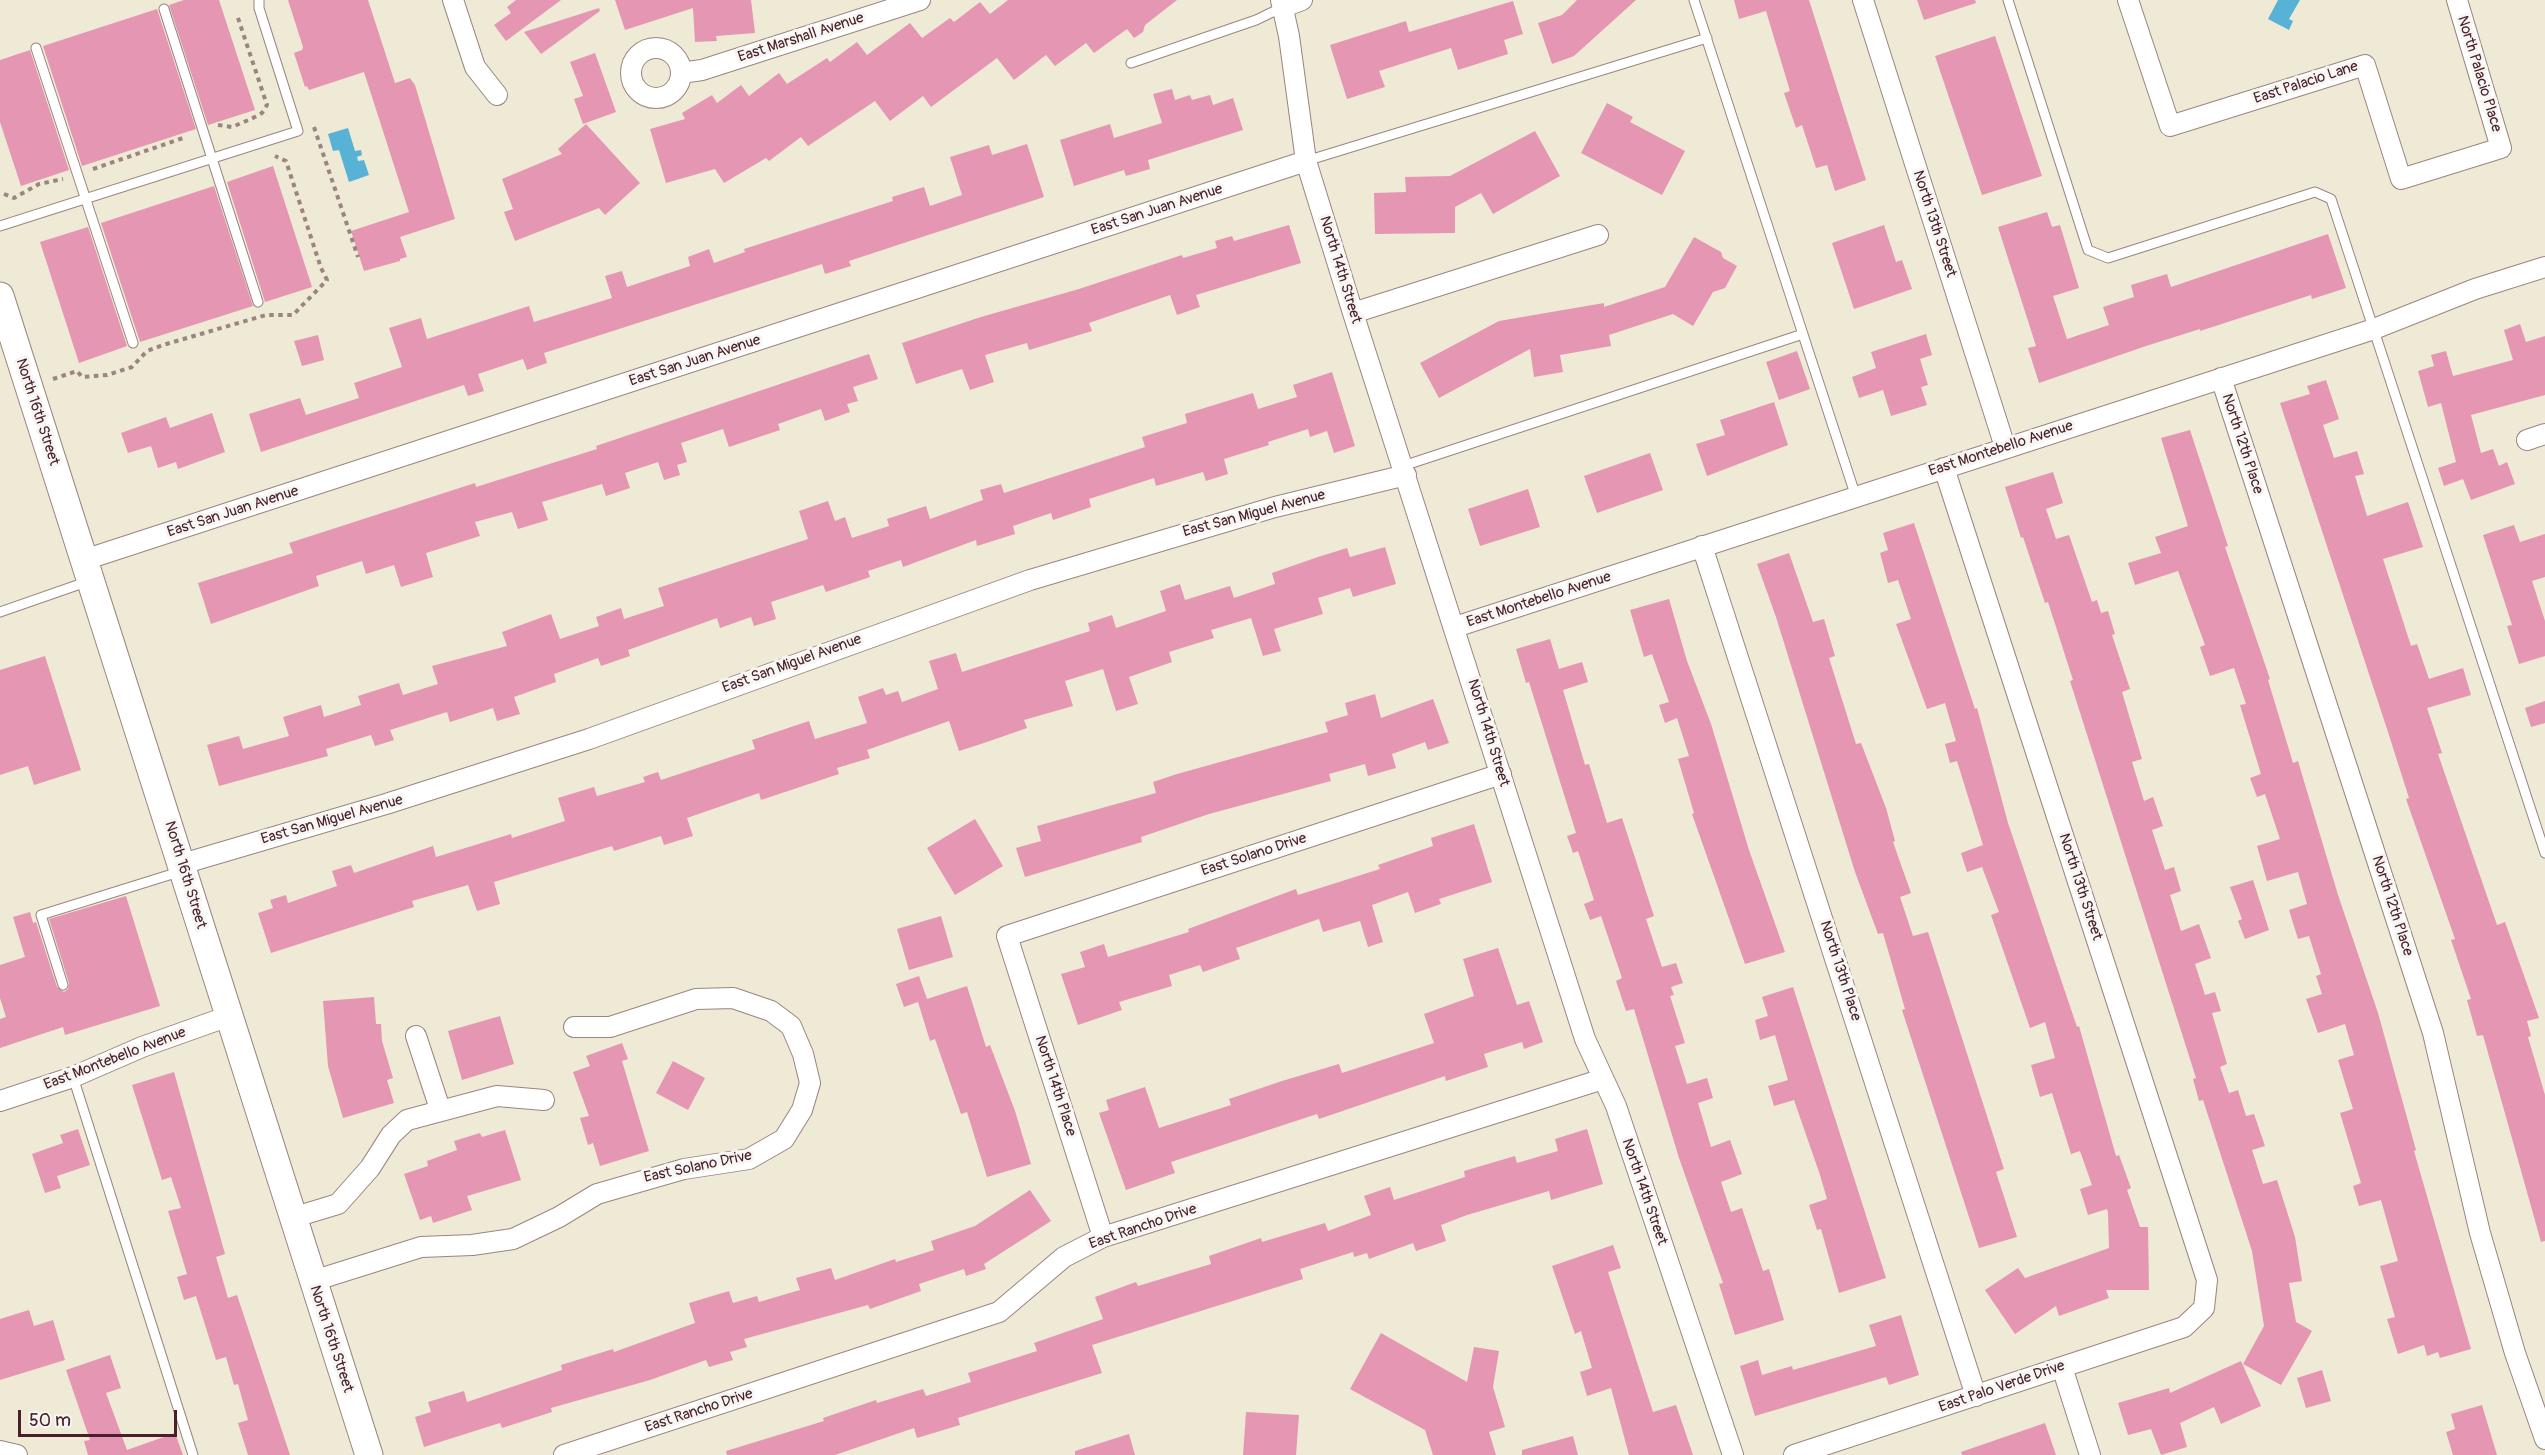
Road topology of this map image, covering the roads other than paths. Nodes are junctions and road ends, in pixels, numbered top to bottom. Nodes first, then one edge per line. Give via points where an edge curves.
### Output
1 (259, 0) edge
2 (453, 0) edge
3 (920, 0) edge
4 (1302, 0) edge
5 (1694, 0) edge
6 (1863, 0) edge
7 (2008, 0) edge
8 (2128, 0) edge
9 (2457, 0) edge
10 (1282, 3) edge
11 (164, 9) dead end
12 (1707, 38) junction
13 (36, 48) dead end
14 (1131, 63) dead end
15 (681, 73) dead end
16 (496, 95) dead end
17 (2501, 148) joint
18 (211, 158) junction
19 (1306, 161) junction
20 (86, 199) junction
21 (0, 226) edge
22 (1598, 235) dead end
23 (2545, 267) edge
24 (0, 296) edge
25 (258, 302) dead end
26 (1353, 313) junction
27 (2374, 329) junction
28 (1803, 334) junction
29 (133, 343) dead end
30 (2221, 378) junction
31 (2006, 447) junction
32 (1944, 468) junction
33 (1404, 470) junction
34 (1856, 497) junction
35 (1702, 546) junction
36 (88, 570) junction
37 (0, 612) edge
38 (1455, 627) junction
39 (1501, 774) junction
40 (2545, 853) edge
41 (183, 867) junction
42 (1007, 936) joint
43 (63, 985) dead end
44 (229, 1016) junction
45 (574, 1027) dead end
46 (416, 1036) dead end
47 (73, 1077) junction
48 (1603, 1079) junction
49 (544, 1100) dead end
50 (0, 1101) edge
51 (440, 1110) junction
52 (295, 1217) junction
53 (1103, 1237) junction
54 (313, 1281) junction
55 (2204, 1308) joint
56 (2062, 1367) junction
57 (1976, 1396) junction
58 (2545, 1439) edge
59 (193, 1455) edge
60 (369, 1455) edge
61 (564, 1455) edge
62 (1732, 1455) edge
63 (1794, 1455) edge
64 (2090, 1455) edge

1 - 18 lane via 298,131
2 - 16 street via 475,67
3 - 15 street, East Marshall Avenue via 702,70
4 - 10 street
5 - 12 lane
6 - 31 street, North 13th Street
7 - 27 lane via 2088,250 2108,258 2314,192 2331,199
8 - 17 street, East Palacio Lane via 2170,126 2365,65 2401,179
9 - 17 street, North Palacio Place
10 - 14 lane via 1256,20
10 - 19 street, North 14th Street
11 - 18 lane
12 - 19 lane
12 - 28 lane
13 - 20 lane
18 - 20 lane
18 - 25 lane
19 - 26 street, North 14th Street
19 - 36 street, East San Juan Avenue
20 - 21 lane
20 - 29 lane
22 - 26 street
23 - 27 street, East Montebello Avenue via 2475,289
24 - 36 main road, North 16th Street
26 - 33 street, North 14th Street
27 - 30 street, East Montebello Avenue
27 - 40 lane
28 - 33 lane
28 - 34 lane
30 - 31 street, East Montebello Avenue
30 - 58 street, North 12th Place via 2433,1033 2480,1233
31 - 32 street, East Montebello Avenue
32 - 34 street, East Montebello Avenue
32 - 55 street, North 13th Street via 2207,1280
33 - 38 street, North 14th Street
33 - 41 street, East San Miguel Avenue via 1030,580 589,739
34 - 35 street, East Montebello Avenue
35 - 38 street, East Montebello Avenue
35 - 57 street, North 13th Place
36 - 37 lane
36 - 41 main road, North 16th Street
38 - 39 street, North 14th Street
39 - 42 street, East Solano Drive
39 - 48 street, North 14th Street via 1586,1039
41 - 43 lane via 41,915
41 - 44 main road, North 16th Street
42 - 53 street, North 14th Place
44 - 47 street, East Montebello Avenue
44 - 52 main road, North 16th Street
45 - 54 street, East Solano Drive via 610,1027 696,999 733,998 771,1011 790,1026 803,1054 810,1083 802,1110 784,1139 749,1159 684,1169 597,1194 513,1239 421,1247
46 - 51 street
47 - 50 street, East Montebello Avenue
47 - 59 lane
48 - 53 street, East Rancho Drive
48 - 62 street, North 14th Street via 1616,1106
49 - 51 street via 497,1096
51 - 52 street via 407,1120 338,1204
52 - 54 main road, North 16th Street
53 - 61 street, East Rancho Drive via 1064,1257 999,1312
54 - 60 main road, North 16th Street
55 - 56 street, East Palo Verde Drive via 2184,1327
56 - 57 street, East Palo Verde Drive
56 - 64 street
57 - 63 street, East Palo Verde Drive

